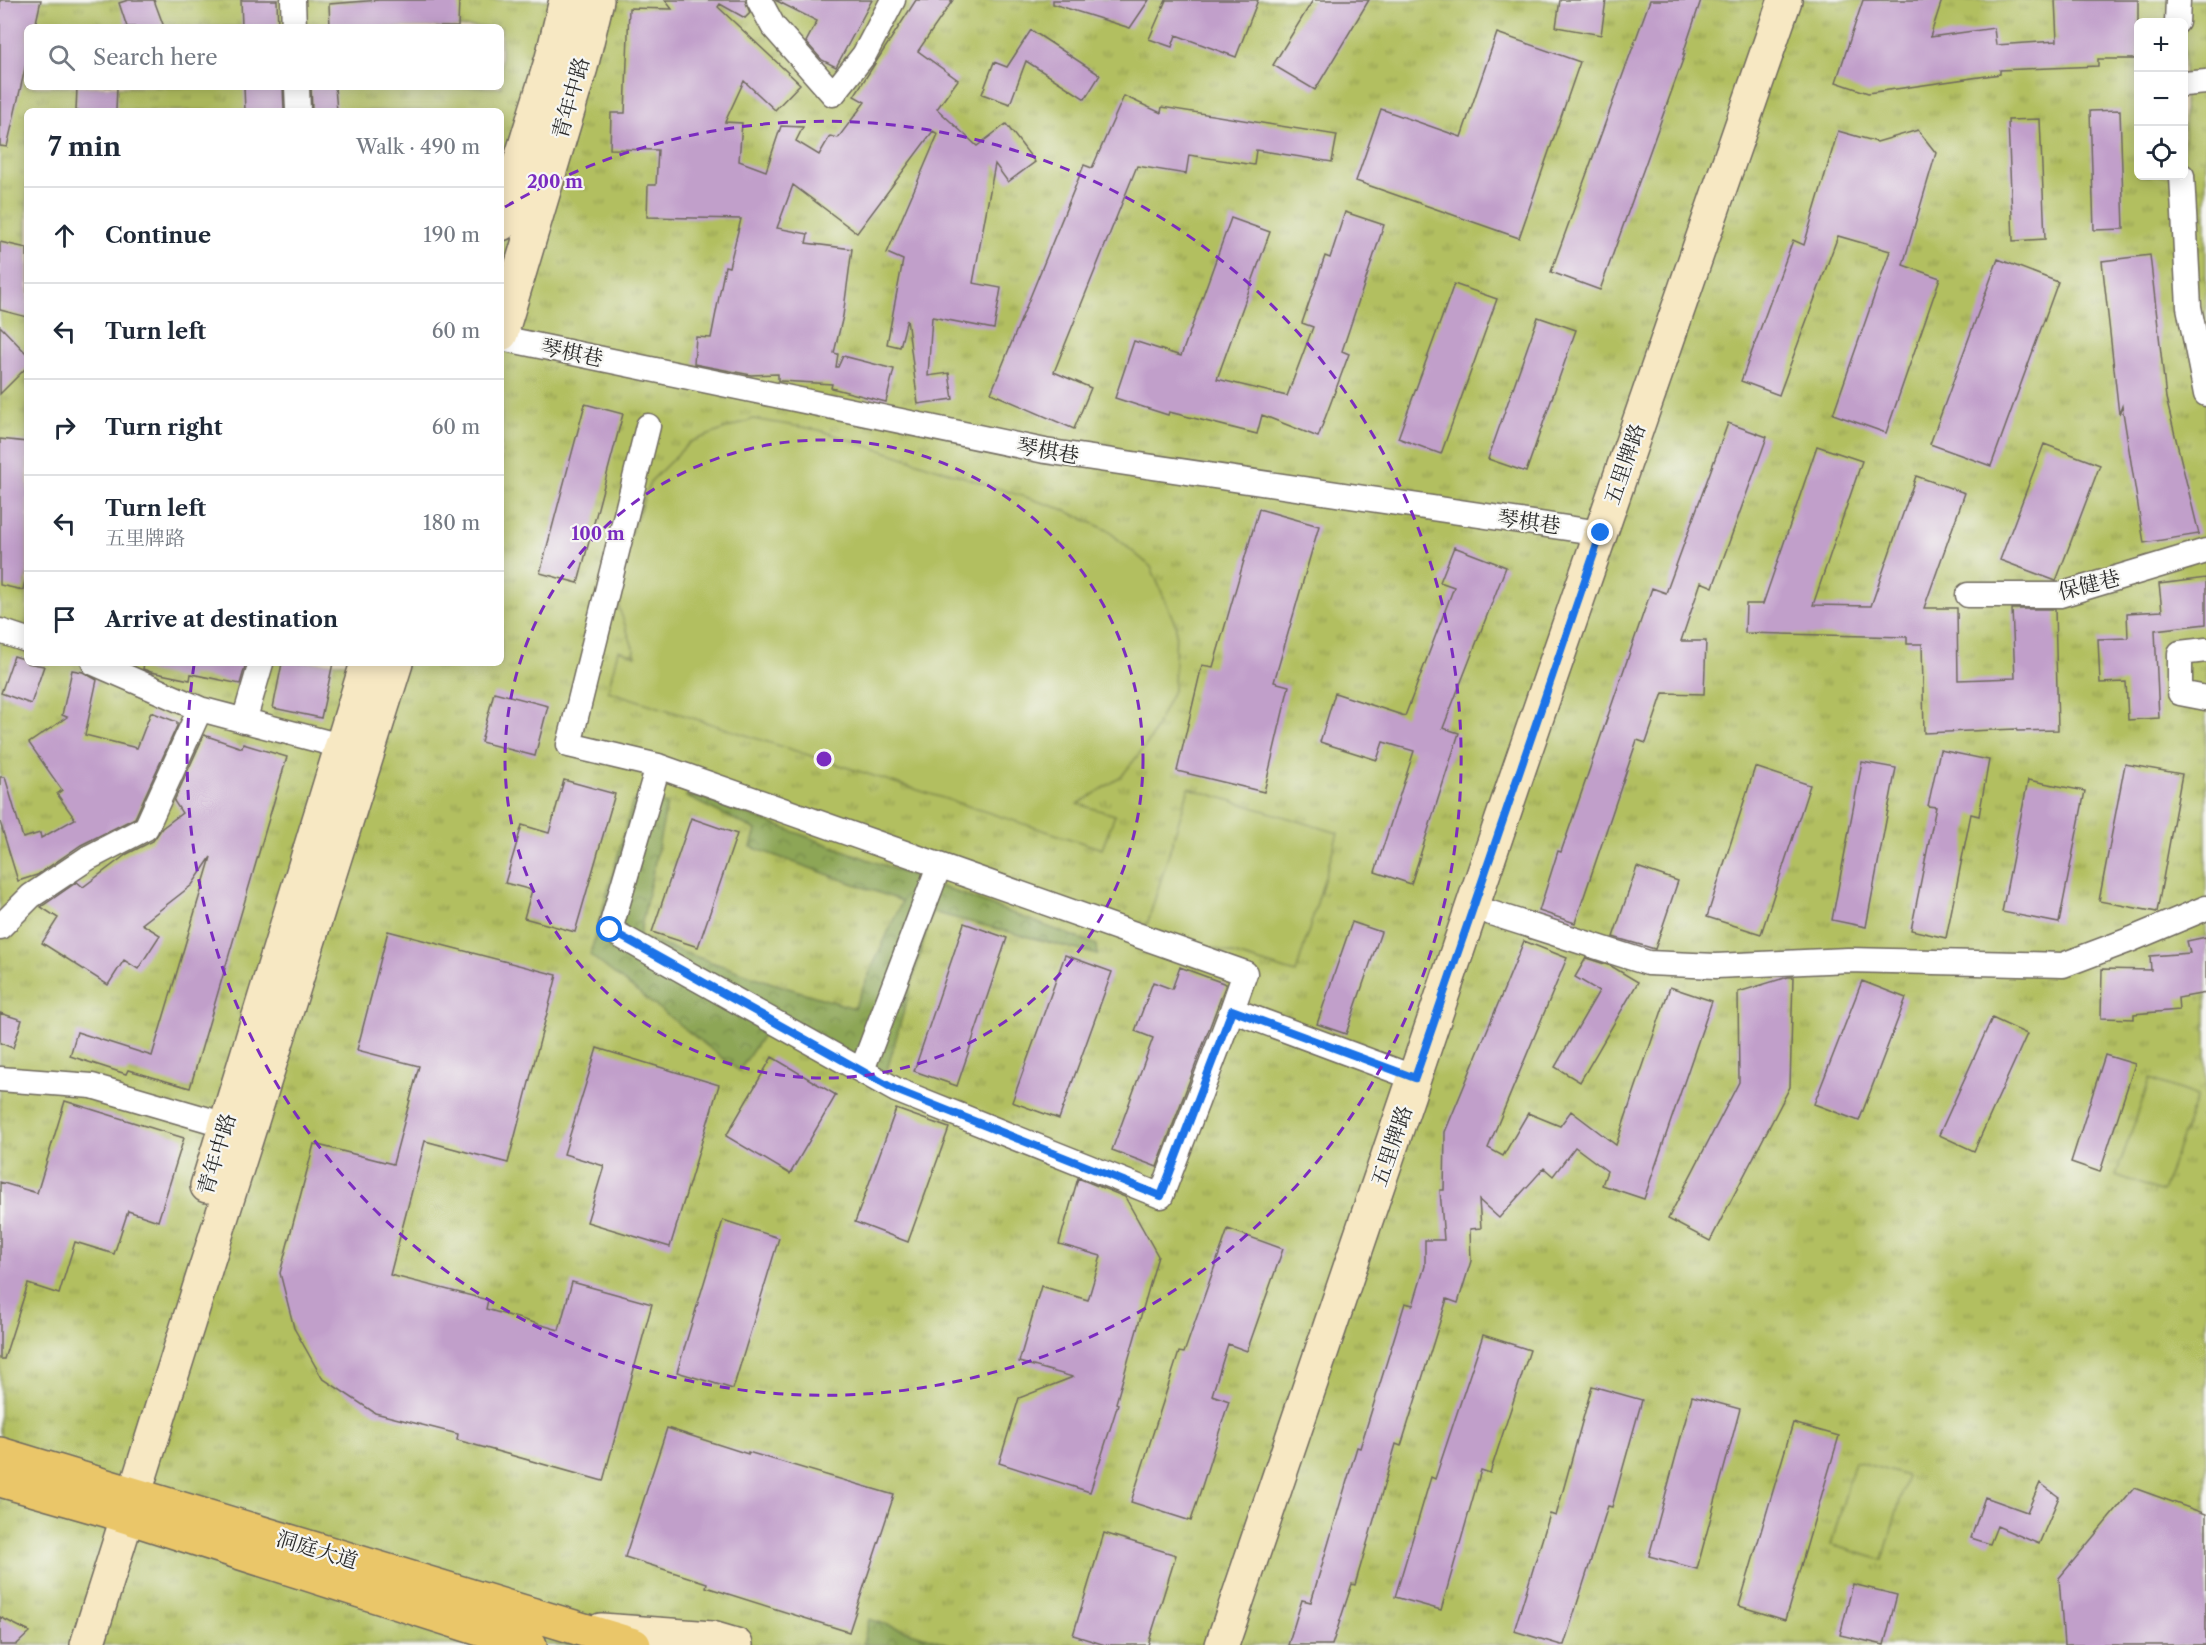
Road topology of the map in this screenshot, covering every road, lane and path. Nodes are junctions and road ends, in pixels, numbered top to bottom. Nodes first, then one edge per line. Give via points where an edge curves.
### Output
1 (292, 0) edge
2 (566, 0) edge
3 (597, 0) edge
4 (759, 0) edge
5 (893, 0) edge
6 (1785, 0) edge
7 (1805, 0) edge
8 (2178, 0) edge
9 (2177, 18) edge
10 (294, 24) edge
11 (2206, 82) edge
12 (2188, 84) edge
13 (297, 90) edge
14 (298, 108) edge
15 (2182, 180) edge
16 (504, 214) edge
17 (504, 324) edge
18 (504, 339) edge
19 (2206, 394) edge
20 (648, 426) dead end
21 (1601, 533) junction
22 (2206, 551) edge
23 (1968, 595) dead end
24 (0, 631) edge
25 (24, 639) edge
26 (2206, 650) edge
27 (101, 666) edge
28 (260, 666) edge
29 (366, 666) edge
30 (395, 666) edge
31 (2206, 698) edge
32 (200, 709) junction
33 (244, 721) junction
34 (341, 746) junction
35 (658, 766) junction
36 (939, 866) junction
37 (2206, 908) edge
38 (1491, 914) junction
39 (0, 927) edge
40 (1232, 1010) junction
41 (862, 1070) junction
42 (1415, 1078) junction
43 (0, 1079) edge
44 (226, 1125) junction
45 (0, 1454) edge
46 (0, 1480) edge
47 (121, 1503) junction
48 (577, 1628) junction
49 (68, 1645) edge
50 (87, 1645) edge
51 (530, 1645) edge
52 (634, 1645) edge
53 (736, 1645) edge
54 (1222, 1645) edge
55 (1242, 1645) edge

1 - 10 street
2 - 16 main road, 青年中路
3 - 17 main road, 青年中路 via 581,67
4 - 5 street via 773,26 834,94 864,55
6 - 21 main road, 五里牌路
7 - 38 main road, 五里牌路
8 - 9 street
11 - 12 street
13 - 14 street
15 - 19 street via 2189,308
18 - 21 street, 琴棋巷 via 1045,451
20 - 35 street via 569,745
21 - 42 main road, 五里牌路
22 - 23 street, 保健巷 via 2060,595
24 - 25 street
26 - 31 street via 2180,653 2180,693
27 - 32 street
28 - 33 street
29 - 34 main road, 青年中路
30 - 47 main road, 青年中路
32 - 33 street
32 - 39 street via 146,828 88,858 32,896
33 - 34 street
34 - 44 main road, 青年中路
35 - 36 street
35 - 41 street via 610,930
36 - 40 street via 1245,973
36 - 41 street
37 - 38 street via 2063,964 1848,960 1716,966 1648,963
38 - 55 main road, 五里牌路
40 - 41 street via 1161,1196 896,1090
40 - 42 street
42 - 54 main road, 五里牌路
43 - 44 street via 92,1086
44 - 47 main road, 青年中路
45 - 47 main road, 洞庭大道
46 - 47 main road, 洞庭大道
47 - 48 main road, 洞庭大道
47 - 49 main road, 青年中路
47 - 50 main road
47 - 51 main road, 洞庭大道
48 - 52 main road, 洞庭大道
48 - 53 main road via 711,1638

